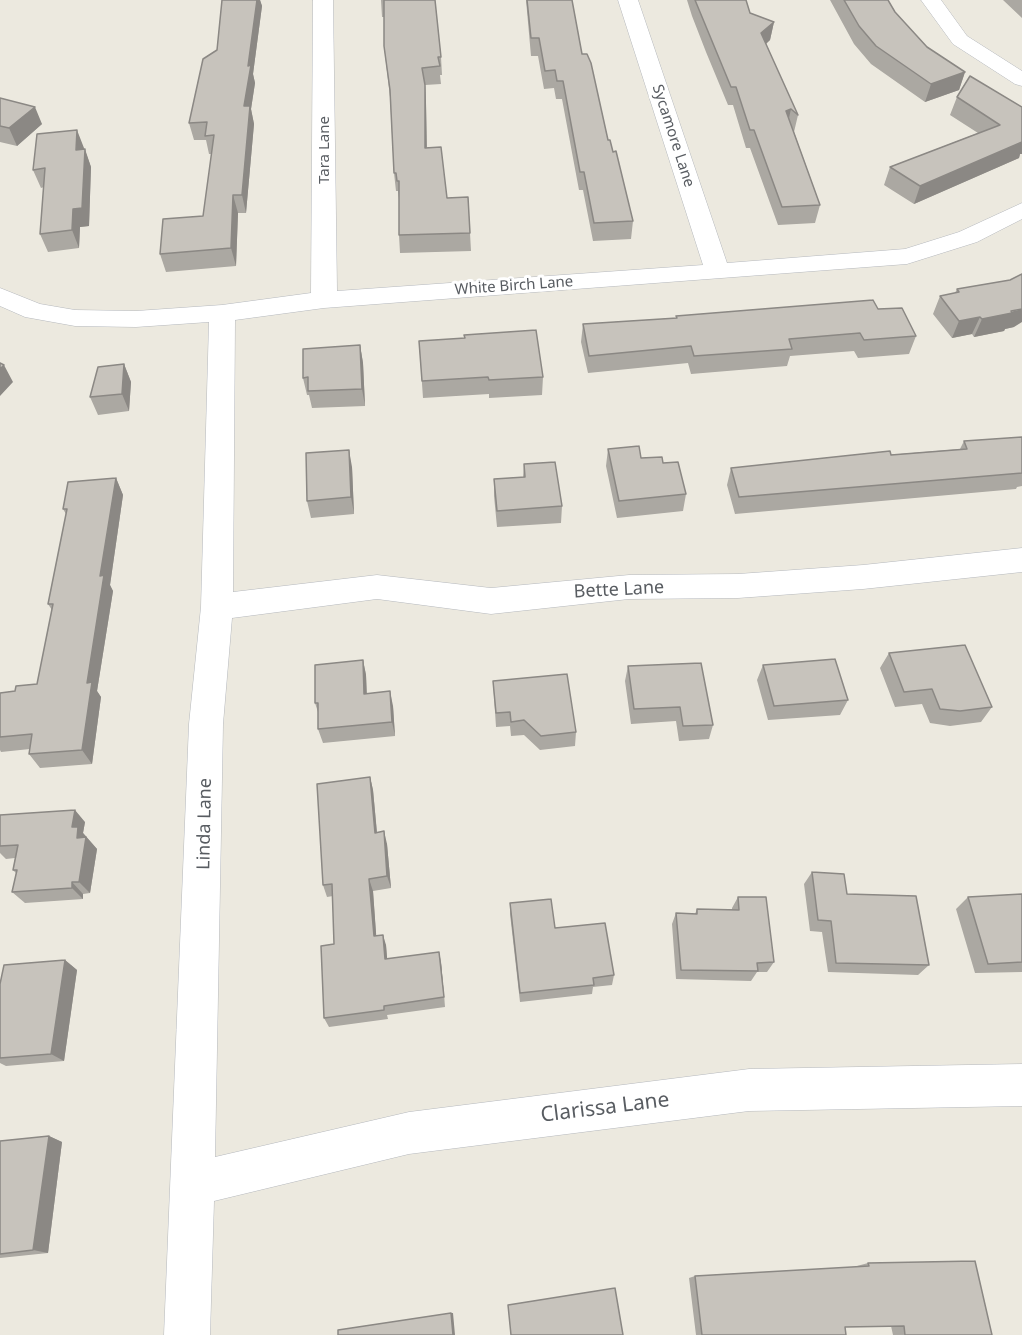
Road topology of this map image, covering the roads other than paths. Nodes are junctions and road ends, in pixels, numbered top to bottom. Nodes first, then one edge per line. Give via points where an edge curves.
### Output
1 (323, 0) edge
2 (628, 0) edge
3 (931, 0) edge
4 (1022, 80) edge
5 (1022, 210) edge
6 (718, 272) junction
7 (0, 296) edge
8 (324, 300) junction
9 (222, 313) junction
10 (1022, 560) edge
11 (217, 607) junction
12 (1022, 1085) edge
13 (193, 1184) junction
14 (187, 1335) edge

1 - 8 street, Tara Lane
2 - 6 street, Sycamore Lane
3 - 4 street via 960,40
5 - 6 street, White Birch Lane via 968,237 907,256
6 - 8 street, White Birch Lane
7 - 9 street, White Birch Lane via 34,311 75,318 136,319
8 - 9 street, White Birch Lane
9 - 11 street, Linda Lane
10 - 11 street, Bette Lane via 840,579 738,586 629,587 492,601 376,587
11 - 13 street, Linda Lane via 206,724
12 - 13 street, Clarissa Lane via 749,1090 409,1134
13 - 14 street, Linda Lane

